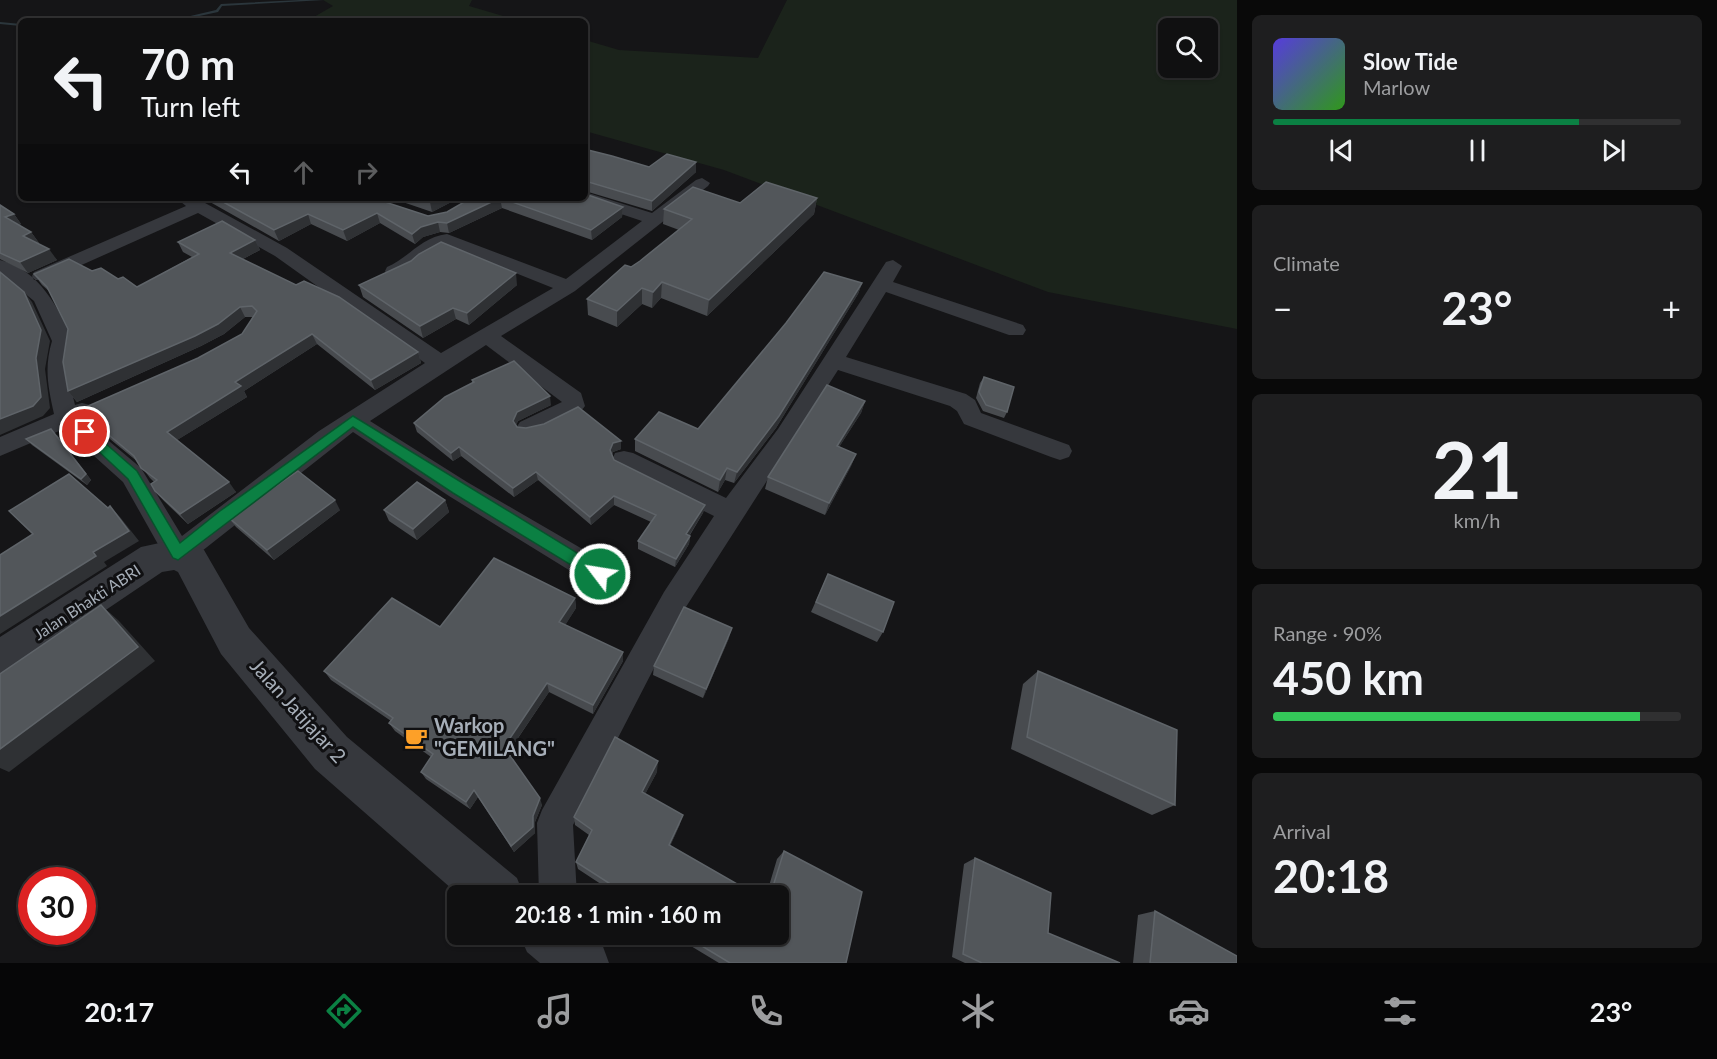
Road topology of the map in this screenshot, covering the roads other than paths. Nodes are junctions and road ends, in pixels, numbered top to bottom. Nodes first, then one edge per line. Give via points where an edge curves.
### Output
1 (702, 183) dead end
2 (588, 198) edge
3 (189, 201) edge
4 (193, 201) edge
5 (655, 220) junction
6 (0, 266) edge
7 (25, 283) junction
8 (568, 287) junction
9 (341, 293) junction
10 (1016, 330) dead end
11 (487, 336) junction
12 (832, 362) junction
13 (440, 363) junction
14 (98, 404) edge
15 (67, 418) junction
16 (353, 421) junction
17 (528, 428) edge
18 (0, 447) edge
19 (1060, 451) dead end
20 (624, 460) dead end
21 (731, 512) junction
22 (178, 554) junction
23 (600, 574) dead end
24 (0, 659) edge
25 (486, 885) edge
26 (558, 885) edge

1 - 5 street
2 - 5 street
3 - 7 street
4 - 9 street via 281,252
5 - 8 street
6 - 7 street
7 - 15 street via 43,298 63,341 57,378
8 - 9 street via 447,240 430,243 406,267
8 - 11 street
9 - 13 street
10 - 12 street via 887,275
11 - 13 street
11 - 17 street via 573,399 569,409
12 - 19 street via 879,373 958,400 967,406 972,418
12 - 21 street
13 - 16 street
14 - 15 street
15 - 18 street
15 - 22 street via 132,475
16 - 22 street
16 - 23 street
20 - 21 street
21 - 26 street via 674,601 555,823
22 - 24 street, Jalan Bhakti ABRI via 154,558
22 - 25 street, Jalan Jatijajar 2 via 196,568 235,641 331,753

